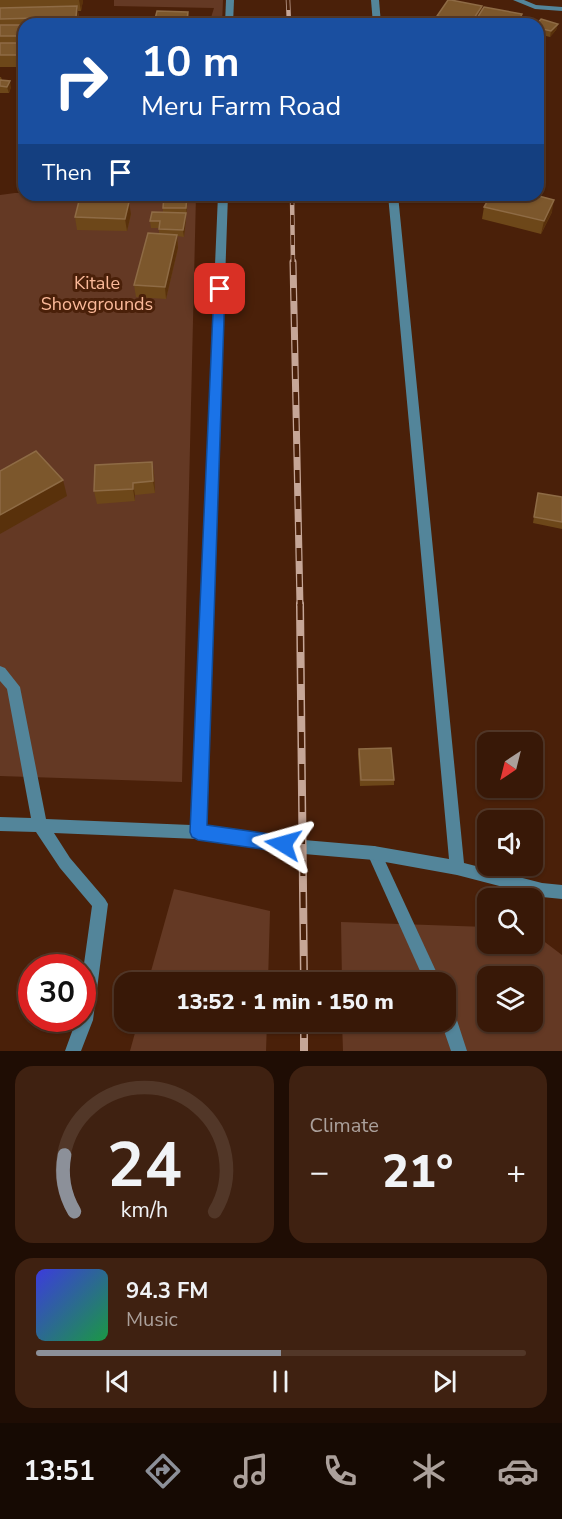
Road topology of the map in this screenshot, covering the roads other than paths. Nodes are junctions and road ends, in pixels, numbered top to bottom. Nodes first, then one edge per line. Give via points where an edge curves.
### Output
1 (230, 0) edge
2 (375, 0) edge
3 (517, 0) edge
4 (562, 9) edge
5 (230, 18) edge
6 (376, 18) edge
7 (223, 201) edge
8 (394, 201) edge
9 (0, 672) edge
10 (0, 824) edge
11 (40, 825) junction
12 (198, 832) junction
13 (374, 853) junction
14 (458, 868) junction
15 (534, 888) edge
16 (543, 890) edge
17 (543, 891) edge
18 (562, 892) edge
19 (562, 901) edge
20 (428, 972) edge
21 (453, 1032) edge
22 (73, 1051) edge
23 (459, 1051) edge

1 - 5 street
2 - 6 street
3 - 4 street via 535,7
7 - 12 street
8 - 14 street
9 - 11 street via 13,687
10 - 11 street
11 - 12 street
11 - 22 street via 65,863 100,904 85,1020
12 - 13 street
13 - 14 street
13 - 20 street
14 - 15 street
16 - 18 street
17 - 19 street
21 - 23 street

